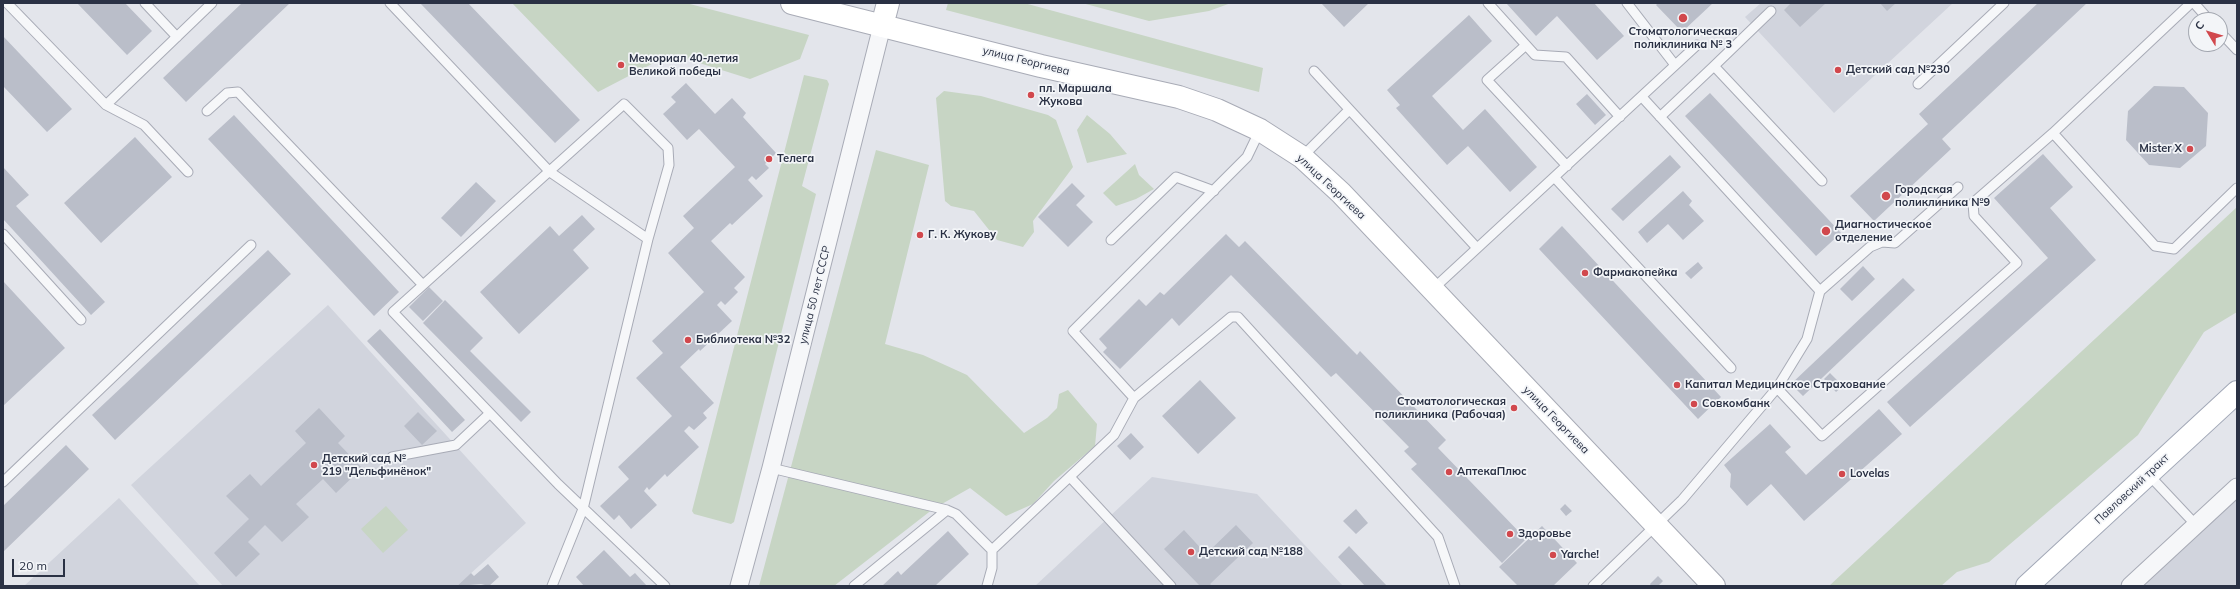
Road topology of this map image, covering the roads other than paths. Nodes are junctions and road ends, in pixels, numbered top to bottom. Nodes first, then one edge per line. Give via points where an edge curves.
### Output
1 (7, 3) edge
2 (145, 3) edge
3 (212, 3) edge
4 (390, 3) edge
5 (792, 3) edge
6 (888, 3) edge
7 (1488, 3) edge
8 (1628, 3) edge
9 (2004, 3) edge
10 (2192, 3) edge
11 (1771, 11) dead end
12 (2201, 12) edge
13 (882, 26) junction
14 (177, 37) junction
15 (2228, 40) edge
16 (1526, 45) junction
17 (1697, 45) dead end
18 (2237, 50) edge
19 (1675, 65) junction
20 (1714, 66) junction
21 (1314, 71) dead end
22 (1918, 84) dead end
23 (1642, 97) junction
24 (106, 105) junction
25 (1350, 110) junction
26 (207, 111) dead end
27 (1620, 116) junction
28 (1660, 117) junction
29 (1260, 130) junction
30 (2053, 133) junction
31 (1302, 157) junction
32 (1567, 166) junction
33 (188, 172) dead end
34 (550, 172) junction
35 (1555, 178) junction
36 (1822, 181) dead end
37 (1958, 187) dead end
38 (2237, 188) edge
39 (1214, 191) junction
40 (3, 234) edge
41 (648, 239) junction
42 (1111, 240) dead end
43 (251, 245) dead end
44 (1477, 248) junction
45 (422, 284) junction
46 (1433, 289) junction
47 (1820, 292) junction
48 (81, 320) dead end
49 (1731, 368) dead end
50 (1777, 388) junction
51 (2237, 392) edge
52 (1134, 398) junction
53 (489, 414) junction
54 (392, 456) dead end
55 (771, 468) junction
56 (2148, 474) junction
57 (1070, 477) junction
58 (3, 482) edge
59 (2237, 486) edge
60 (583, 510) junction
61 (948, 510) junction
62 (1657, 525) junction
63 (2196, 525) junction
64 (992, 550) junction
65 (552, 586) edge
66 (665, 586) edge
67 (739, 586) edge
68 (854, 586) edge
69 (987, 586) edge
70 (1170, 586) edge
71 (1455, 586) edge
72 (1593, 586) edge
73 (1714, 586) edge
74 (2027, 586) edge
75 (2130, 586) edge

1 - 24 lane
2 - 14 lane
3 - 14 lane
4 - 34 lane
5 - 13 street, улица Георгиева
6 - 13 street, улица 50 лет СССР
7 - 16 lane
8 - 19 lane
9 - 22 lane
10 - 12 lane
10 - 30 lane
11 - 20 lane
13 - 29 street, улица Георгиева via 1179,97 1218,110
13 - 55 street, улица 50 лет СССР
14 - 24 lane
15 - 18 lane
16 - 27 lane via 1535,55 1566,57
16 - 32 lane via 1487,80
17 - 19 lane
19 - 23 lane
20 - 28 lane
20 - 36 lane
21 - 25 lane
23 - 27 lane
23 - 28 lane
24 - 33 lane via 144,125
25 - 31 lane
25 - 44 lane
26 - 45 lane via 227,93 238,92
27 - 32 lane
28 - 47 lane
29 - 31 street, улица Георгиева
29 - 39 lane via 1247,157
30 - 38 lane via 2155,246 2174,249
30 - 50 lane via 1973,203 1974,216 2018,263 1822,436
31 - 46 street, улица Георгиева via 1341,193
32 - 35 lane
34 - 41 lane
34 - 41 lane via 624,104 668,148 669,165
34 - 45 lane
35 - 44 lane
35 - 49 lane
37 - 47 lane via 1895,243 1882,242 1870,247
39 - 42 lane via 1176,177
39 - 52 lane via 1073,331
40 - 48 lane
41 - 60 lane
43 - 58 lane
44 - 46 lane
45 - 53 lane via 393,312
46 - 62 street, улица Георгиева
47 - 50 lane via 1807,339
50 - 62 lane via 1682,500
51 - 56 street, Павловский тракт
52 - 57 lane via 1114,435
52 - 71 lane via 1231,317 1238,317 1438,538
53 - 54 lane via 456,445
53 - 60 lane
55 - 61 lane
55 - 67 street, улица 50 лет СССР
56 - 63 lane
56 - 74 street, Павловский тракт
57 - 64 lane
57 - 70 lane
59 - 63 street
60 - 65 lane
60 - 66 lane
61 - 64 lane via 956,514
61 - 68 lane
62 - 72 lane
62 - 73 street, улица Георгиева
63 - 75 street
64 - 69 lane via 992,568

